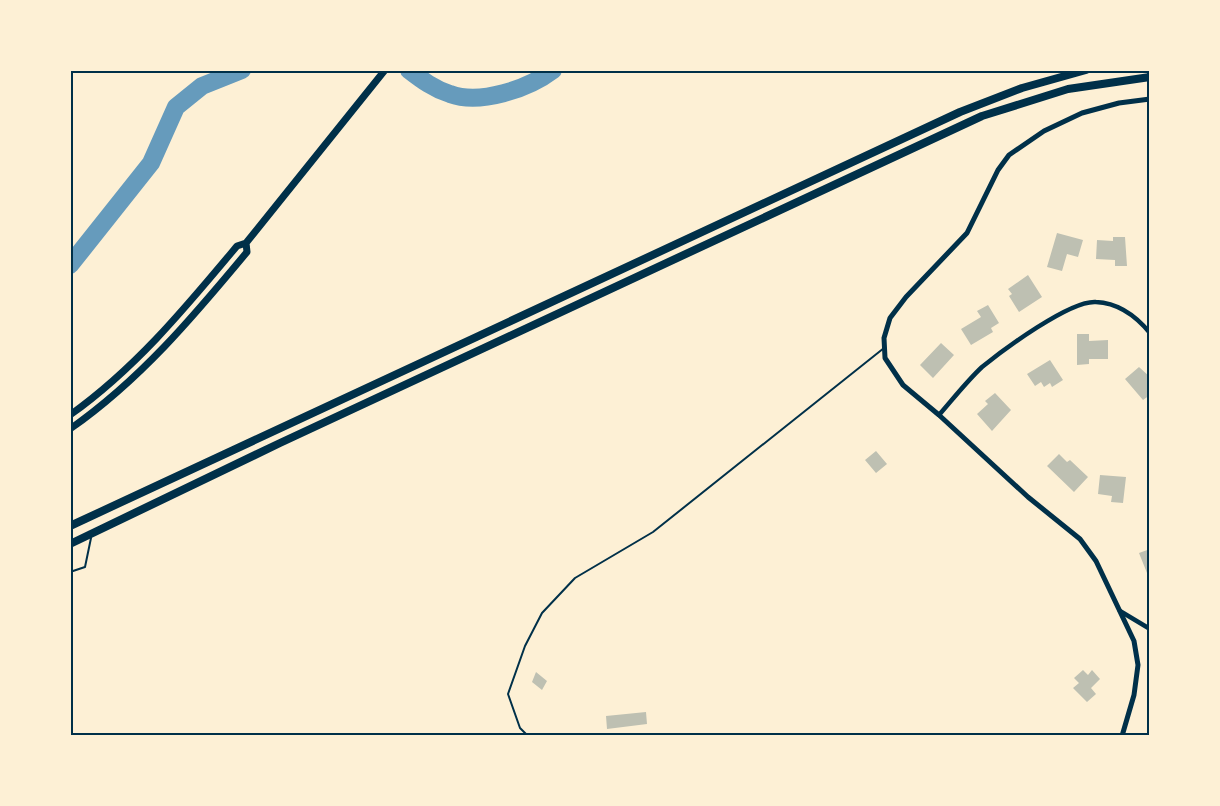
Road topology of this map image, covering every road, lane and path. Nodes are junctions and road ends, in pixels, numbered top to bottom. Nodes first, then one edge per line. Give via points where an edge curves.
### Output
1 (385, 70) edge
2 (1086, 70) edge
3 (1149, 77) edge
4 (1149, 99) edge
5 (246, 243) junction
6 (1149, 333) edge
7 (884, 348) junction
8 (70, 415) edge
9 (939, 415) junction
10 (70, 429) edge
11 (70, 526) edge
12 (91, 532) junction
13 (70, 544) edge
14 (70, 572) edge
15 (1118, 610) junction
16 (1149, 629) edge
17 (528, 735) edge
18 (1122, 735) edge

1 - 5 main road
2 - 11 highway via 1022,88 960,112
3 - 12 highway via 1068,89 982,116
4 - 7 street via 1082,113 1044,130 1009,154 967,233 890,318
5 - 8 main road via 237,246 146,351
5 - 10 main road via 247,252 173,340 113,397
6 - 9 street via 1138,320 1115,305 1095,301 1078,305 1057,315 982,368
7 - 9 street via 894,375
7 - 17 lane via 653,532 575,578 542,613 508,694 520,728
9 - 15 street via 1080,539 1096,561
12 - 13 highway
12 - 14 lane via 85,567
15 - 16 street
15 - 18 street via 1134,642 1138,664

